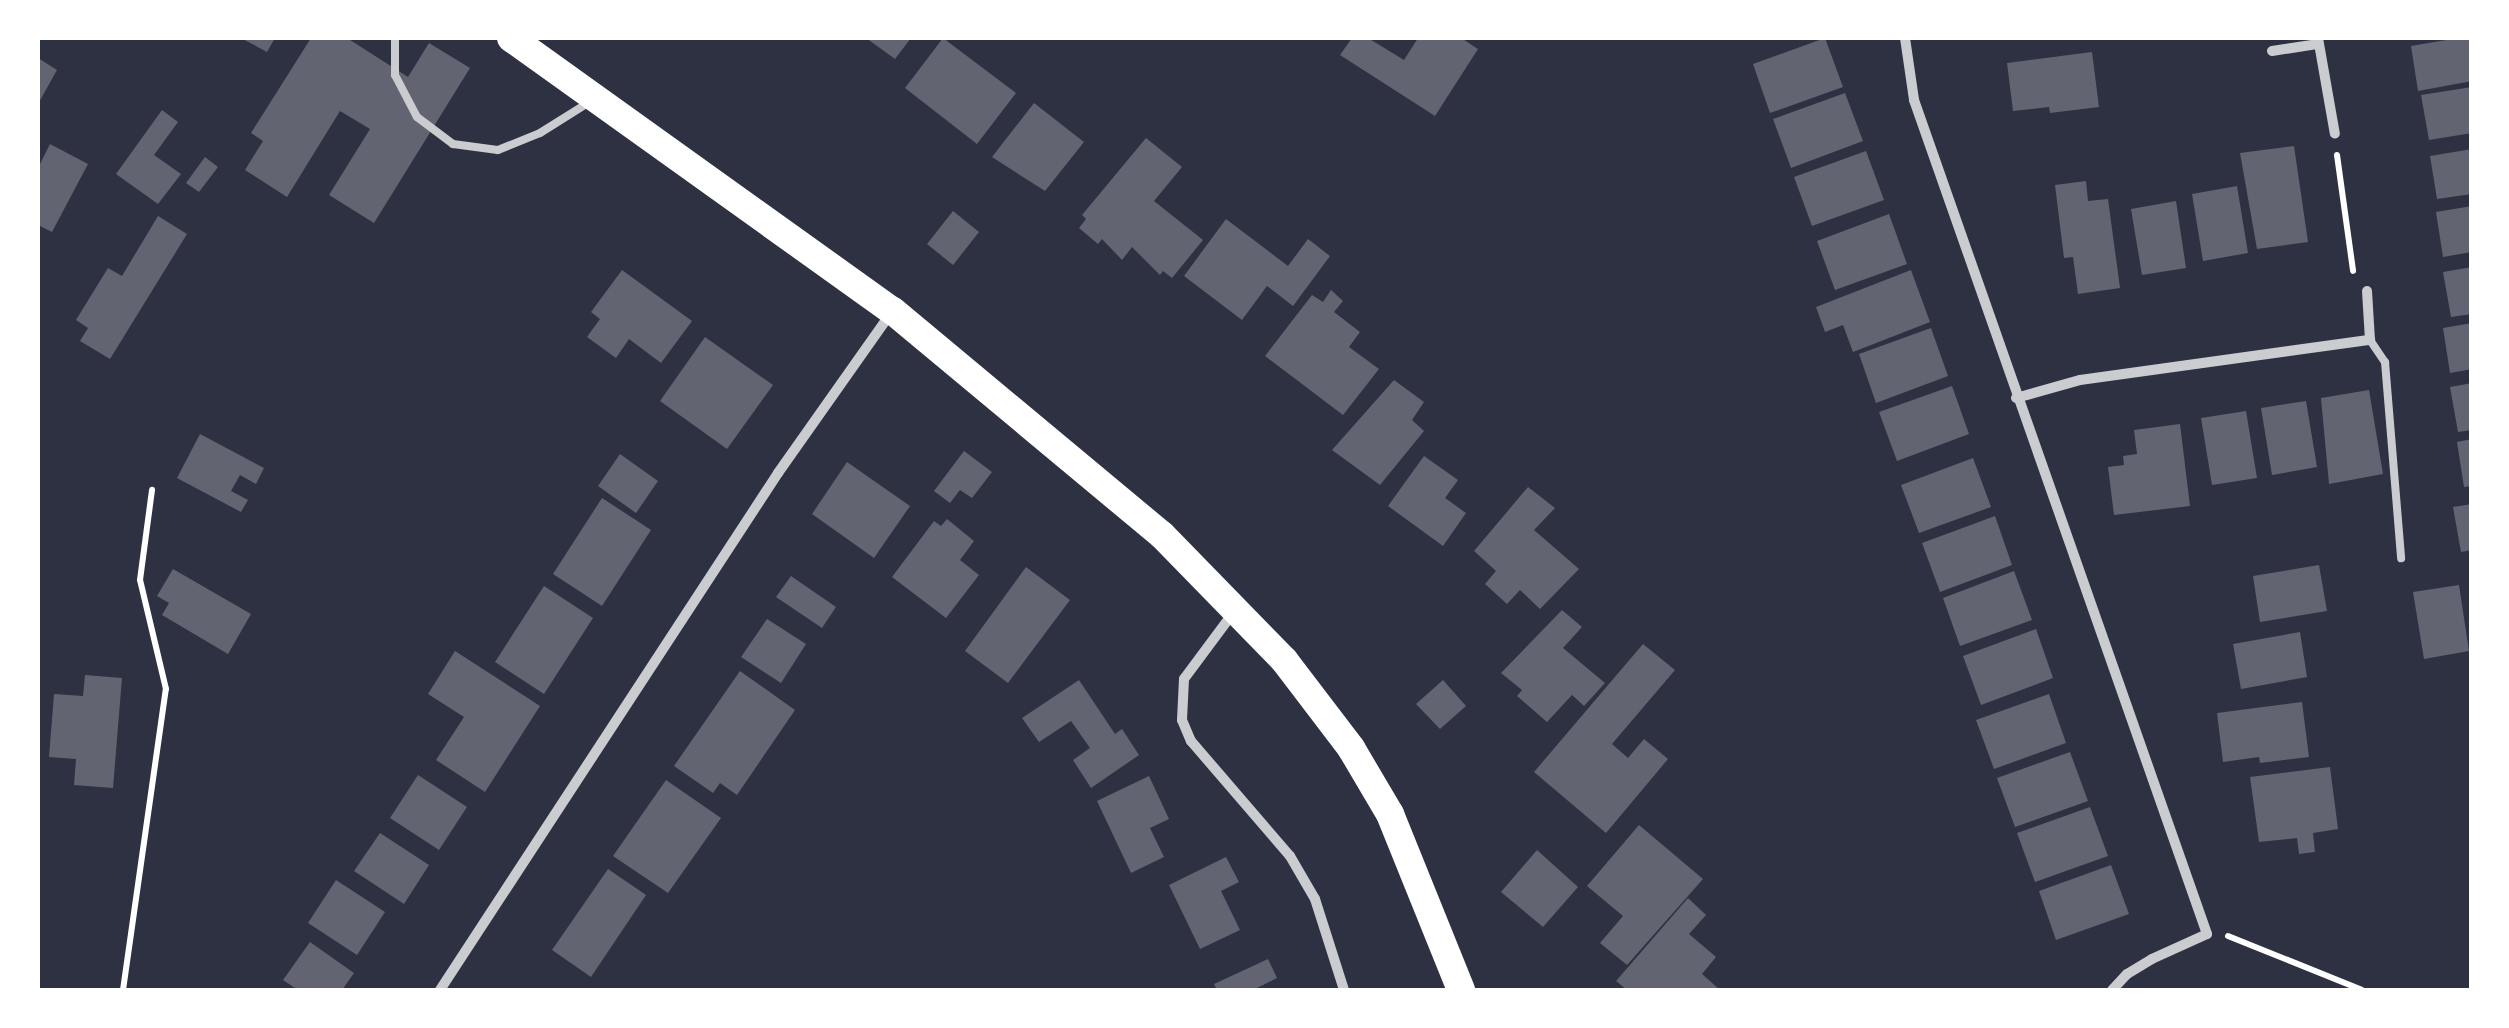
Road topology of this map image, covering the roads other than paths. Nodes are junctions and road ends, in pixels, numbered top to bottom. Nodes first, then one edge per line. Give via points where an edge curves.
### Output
1 (395, 38) edge
2 (511, 38) edge
3 (1905, 38) edge
4 (2318, 41) edge
5 (2272, 50) dead end
6 (599, 96) junction
7 (2334, 134) road end
8 (2366, 290) road end
9 (893, 310) junction
10 (2370, 340) junction
11 (2016, 398) junction
12 (2401, 558) dead end
13 (1237, 610) junction
14 (440, 990) edge
15 (1344, 990) edge
16 (1461, 990) edge
17 (2112, 990) edge

1 - 6 lane via 395,75 417,118 453,144 498,150
2 - 6 highway
3 - 11 street via 1914,100
4 - 5 street
4 - 7 street
6 - 9 highway
8 - 10 street
9 - 13 highway via 1162,535
9 - 14 street via 778,473
10 - 11 street via 2080,380
10 - 12 lane via 2385,362
11 - 17 street via 2207,934 2152,959
13 - 15 street via 1184,679 1182,720 1192,741 1290,856 1315,900
13 - 16 highway via 1284,660 1390,814

